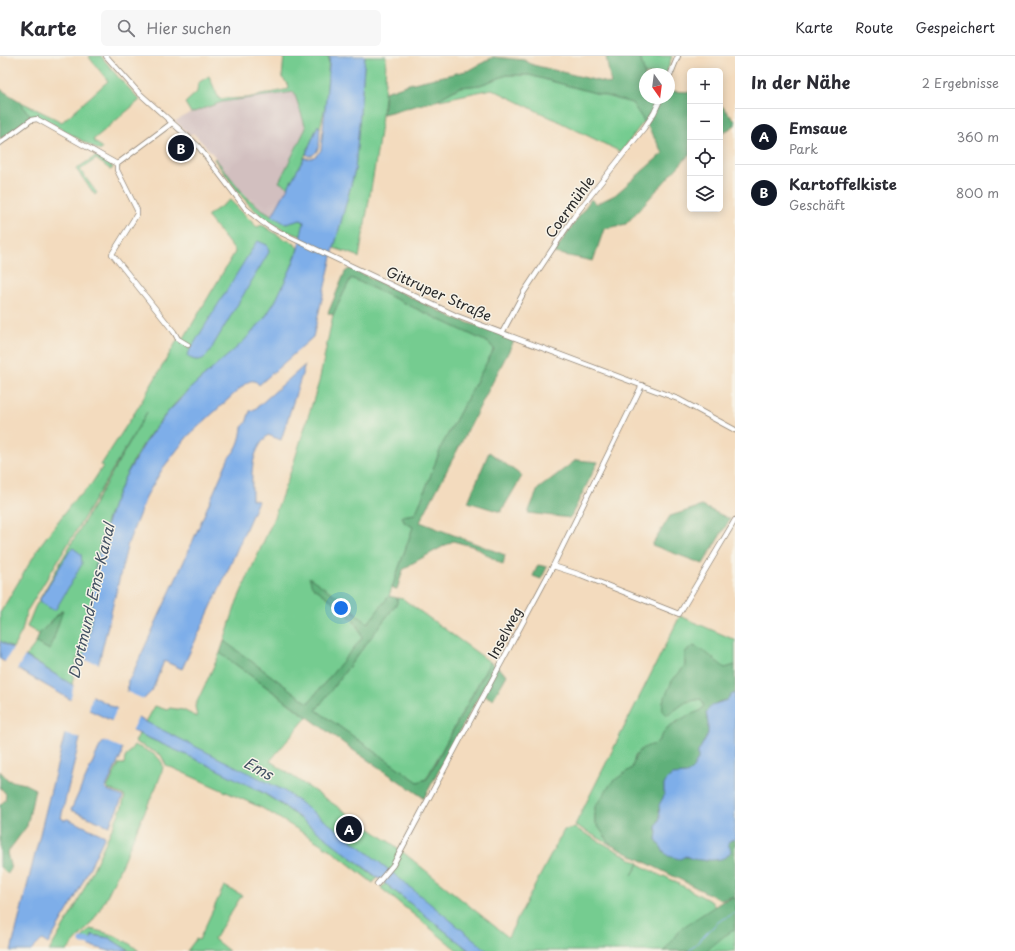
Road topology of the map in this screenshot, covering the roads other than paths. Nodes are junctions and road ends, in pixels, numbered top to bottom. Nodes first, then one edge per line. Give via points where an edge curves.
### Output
1 (106, 56) edge
2 (678, 56) edge
3 (673, 68) edge
4 (658, 104) edge
5 (172, 123) junction
6 (0, 143) edge
7 (116, 164) junction
8 (502, 333) junction
9 (188, 344) dead end
10 (642, 385) junction
11 (735, 430) edge
12 (735, 520) edge
13 (553, 566) junction
14 (377, 884) dead end

1 - 5 street, Gittruper Straße via 138,92
2 - 3 street
4 - 8 street, Coermühle via 644,128 575,215 524,292
5 - 7 street
5 - 8 street, Gittruper Straße via 208,157 254,216 273,229 456,316
6 - 7 street via 31,120 37,119
7 - 9 street via 137,214 112,254 178,339
8 - 10 street, Gittruper Straße
10 - 11 street, Gittruper Straße via 678,399
10 - 13 street, Inselweg
12 - 13 street via 679,614
13 - 14 street, Inselweg via 393,865

